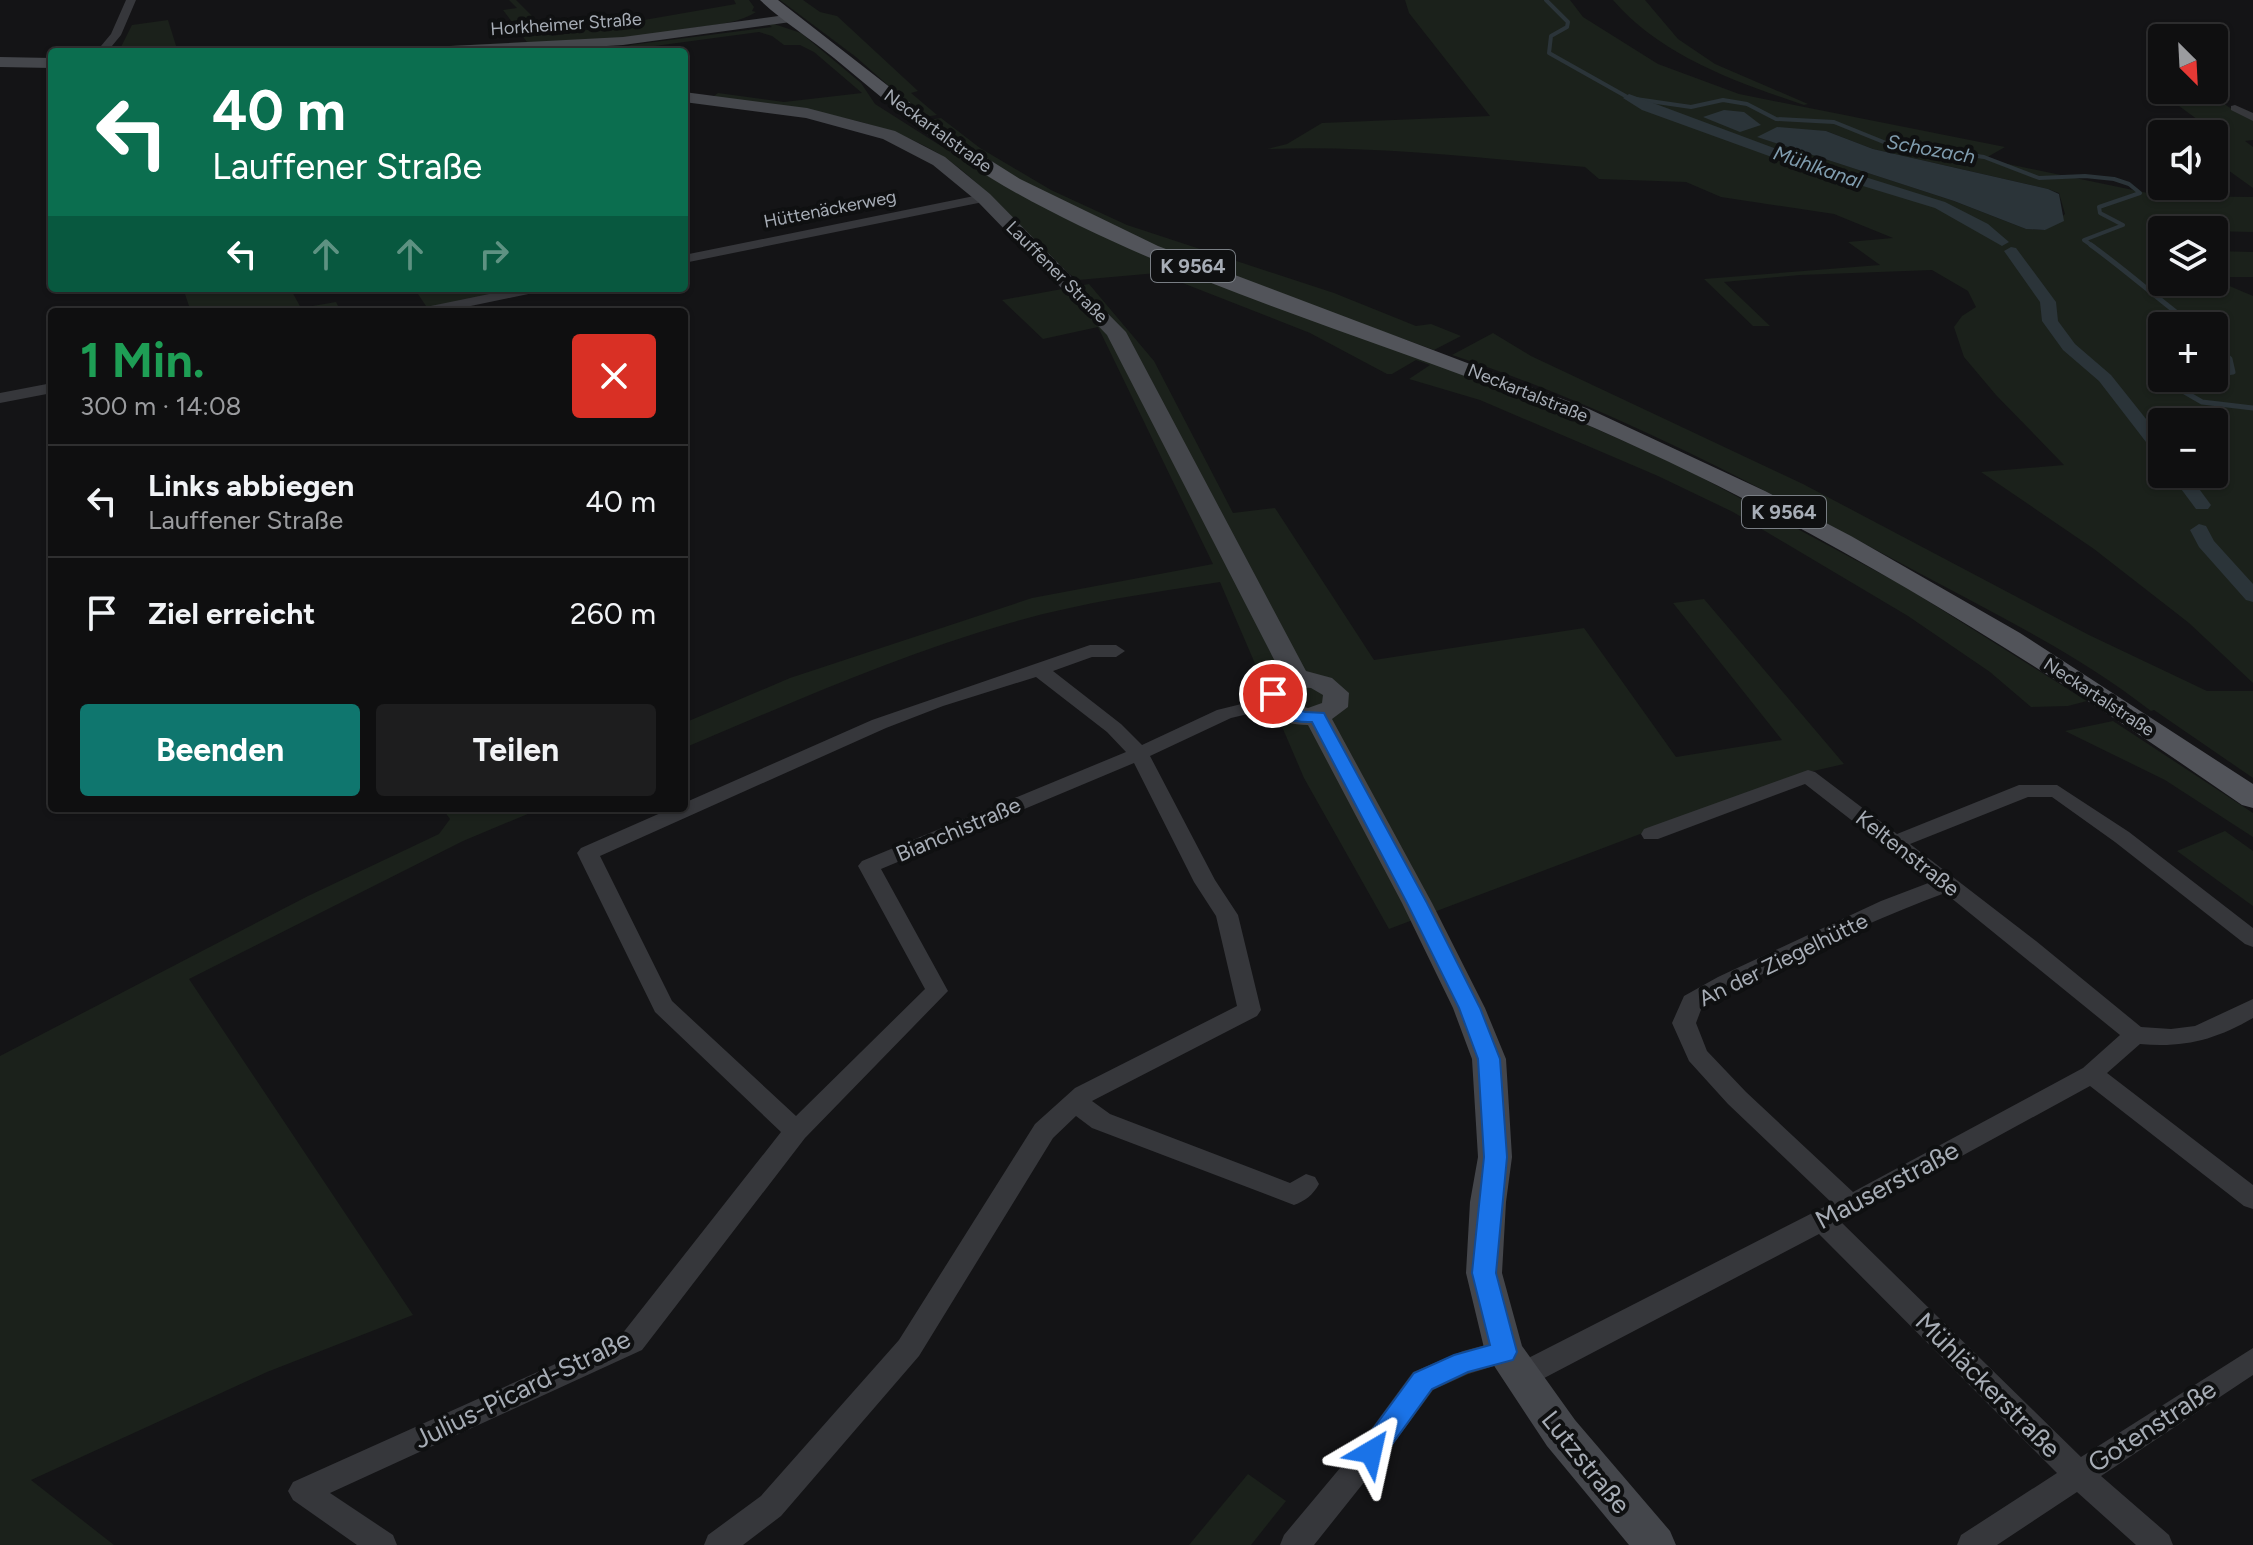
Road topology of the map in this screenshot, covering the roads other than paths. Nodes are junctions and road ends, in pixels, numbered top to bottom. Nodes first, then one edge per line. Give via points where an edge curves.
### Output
1 (131, 0) edge
2 (765, 0) edge
3 (793, 18) junction
4 (750, 19) junction
5 (703, 30) junction
6 (540, 47) junction
7 (602, 47) edge
8 (109, 48) edge
9 (518, 48) edge
10 (546, 48) edge
11 (0, 62) edge
12 (48, 63) edge
13 (688, 98) edge
14 (2235, 108) dead end
15 (2253, 118) edge
16 (984, 198) junction
17 (688, 258) edge
18 (518, 292) edge
19 (440, 308) edge
20 (48, 389) edge
21 (0, 398) edge
22 (1116, 651) dead end
23 (1039, 670) junction
24 (1297, 679) junction
25 (1274, 702) junction
26 (1317, 717) junction
27 (1139, 754) junction
28 (2253, 798) edge
29 (688, 809) edge
30 (680, 812) edge
31 (1653, 834) dead end
32 (1894, 843) junction
33 (1948, 884) junction
34 (2253, 939) edge
35 (2253, 1007) edge
36 (2135, 1035) junction
37 (2091, 1074) junction
38 (1075, 1102) junction
39 (796, 1131) junction
40 (1306, 1184) dead end
41 (2253, 1199) edge
42 (1851, 1205) junction
43 (1822, 1220) junction
44 (2253, 1360) edge
45 (1511, 1365) junction
46 (2078, 1474) junction
47 (382, 1545) edge
48 (719, 1545) edge
49 (1295, 1545) edge
50 (1655, 1545) edge
51 (1972, 1545) edge
52 (2158, 1545) edge

1 - 8 street
2 - 3 main road, Neckartalstraße
2 - 4 street
3 - 4 street, Horkheimer Straße
3 - 5 street, Horkheimer Straße
3 - 28 main road, Neckartalstraße / K 9564 via 968,156 1055,205 1141,245 1523,390 1733,485 2006,638
4 - 5 street, Horkheimer Straße
5 - 7 street, Horkheimer Straße
6 - 7 street, Horkheimer Straße
6 - 9 street, Horkheimer Straße
6 - 10 street
11 - 12 street
13 - 16 street, Lauffener Straße via 807,113 889,135 939,161
14 - 15 street
16 - 17 street, Hüttenäckerweg
16 - 24 street, Lauffener Straße via 1116,332
18 - 19 street
20 - 21 street
22 - 23 street via 1090,651
23 - 27 street
23 - 29 street via 879,724
24 - 25 street via 1277,687
24 - 26 street via 1321,682 1336,693 1335,707
25 - 26 street via 1291,715
25 - 27 street, Bianchistraße via 1224,714
26 - 45 street via 1417,903 1489,1059 1495,1157 1484,1273
27 - 38 street via 1227,915 1249,1010
27 - 39 street, Bianchistraße via 869,866 937,991
30 - 39 street via 588,853 663,1006
31 - 32 street, Keltenstraße via 1808,776
32 - 33 street, Keltenstraße
32 - 34 street via 2018,792 2057,791
33 - 36 street, Keltenstraße
33 - 42 street, An der Ziegelhütte via 1726,983 1692,1002 1684,1023 1697,1055
35 - 36 street via 2211,1031 2179,1040
36 - 37 street, Mauserstraße
37 - 41 street
37 - 42 street, Mauserstraße
38 - 40 street via 1101,1121 1294,1195
38 - 48 street via 1044,1131 909,1348 771,1506
39 - 47 street, Julius-Picard-Straße via 632,1342 303,1491
42 - 43 street, Mauserstraße
43 - 45 street, Mauserstraße
43 - 46 street, Mühläckerstraße
44 - 46 street, Gotenstraße
45 - 49 street via 1463,1363 1423,1381
45 - 50 street, Lutzstraße
46 - 51 street, Gotenstraße
46 - 52 street, Mühläckerstraße

